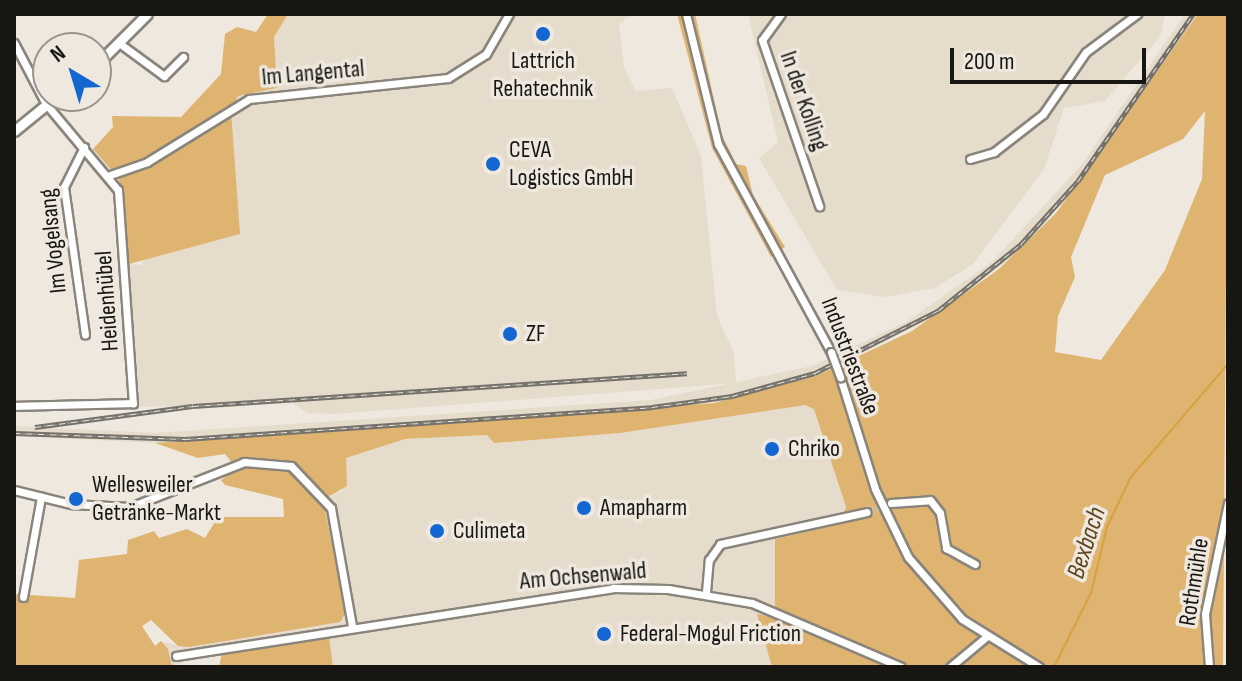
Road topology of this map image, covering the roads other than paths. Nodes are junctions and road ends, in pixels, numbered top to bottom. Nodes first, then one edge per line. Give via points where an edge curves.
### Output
1 (147, 14) edge
2 (509, 14) edge
3 (686, 14) edge
4 (781, 14) edge
5 (1137, 14) edge
6 (14, 43) edge
7 (119, 43) junction
8 (112, 50) edge
9 (183, 57) dead end
10 (32, 77) edge
11 (37, 112) edge
12 (53, 112) edge
13 (14, 131) edge
14 (84, 147) junction
15 (970, 159) dead end
16 (110, 175) junction
17 (819, 206) dead end
18 (85, 335) dead end
19 (14, 406) edge
20 (14, 490) edge
21 (41, 497) junction
22 (891, 503) tunnel mouth
23 (1228, 503) edge
24 (867, 512) tunnel mouth
25 (975, 564) dead end
26 (706, 592) junction
27 (23, 597) dead end
28 (352, 626) junction
29 (986, 637) junction
30 (176, 656) dead end
31 (901, 667) edge
32 (950, 667) edge
33 (1039, 667) edge
34 (1209, 667) edge

1 - 7 main road
2 - 16 street, Im Langental via 486,54 448,78 249,99 147,162
3 - 29 street, Industriestraße, bridge via 718,144 831,352 895,533 929,585
4 - 17 street, In der Kolling via 762,40
5 - 15 street via 1086,52 1043,114 994,152
6 - 10 street, Heidenhübel
7 - 8 main road
7 - 9 street via 164,76
11 - 13 main road
12 - 14 street, Heidenhübel
14 - 16 street, Heidenhübel
14 - 18 street, Im Vogelsang via 64,187
16 - 19 street, Heidenhübel via 119,198 133,403
20 - 21 street
21 - 27 street
21 - 28 street via 130,507 244,462 278,462 309,477 334,518
22 - 25 street via 930,500 940,513 946,548
23 - 34 street, Rothmühle via 1205,614
24 - 26 street via 720,544 709,560
26 - 28 street, Am Ochsenwald via 613,588
26 - 31 street, Am Ochsenwald via 781,614
28 - 30 street, Am Ochsenwald
29 - 32 street
29 - 33 street, Industriestraße

